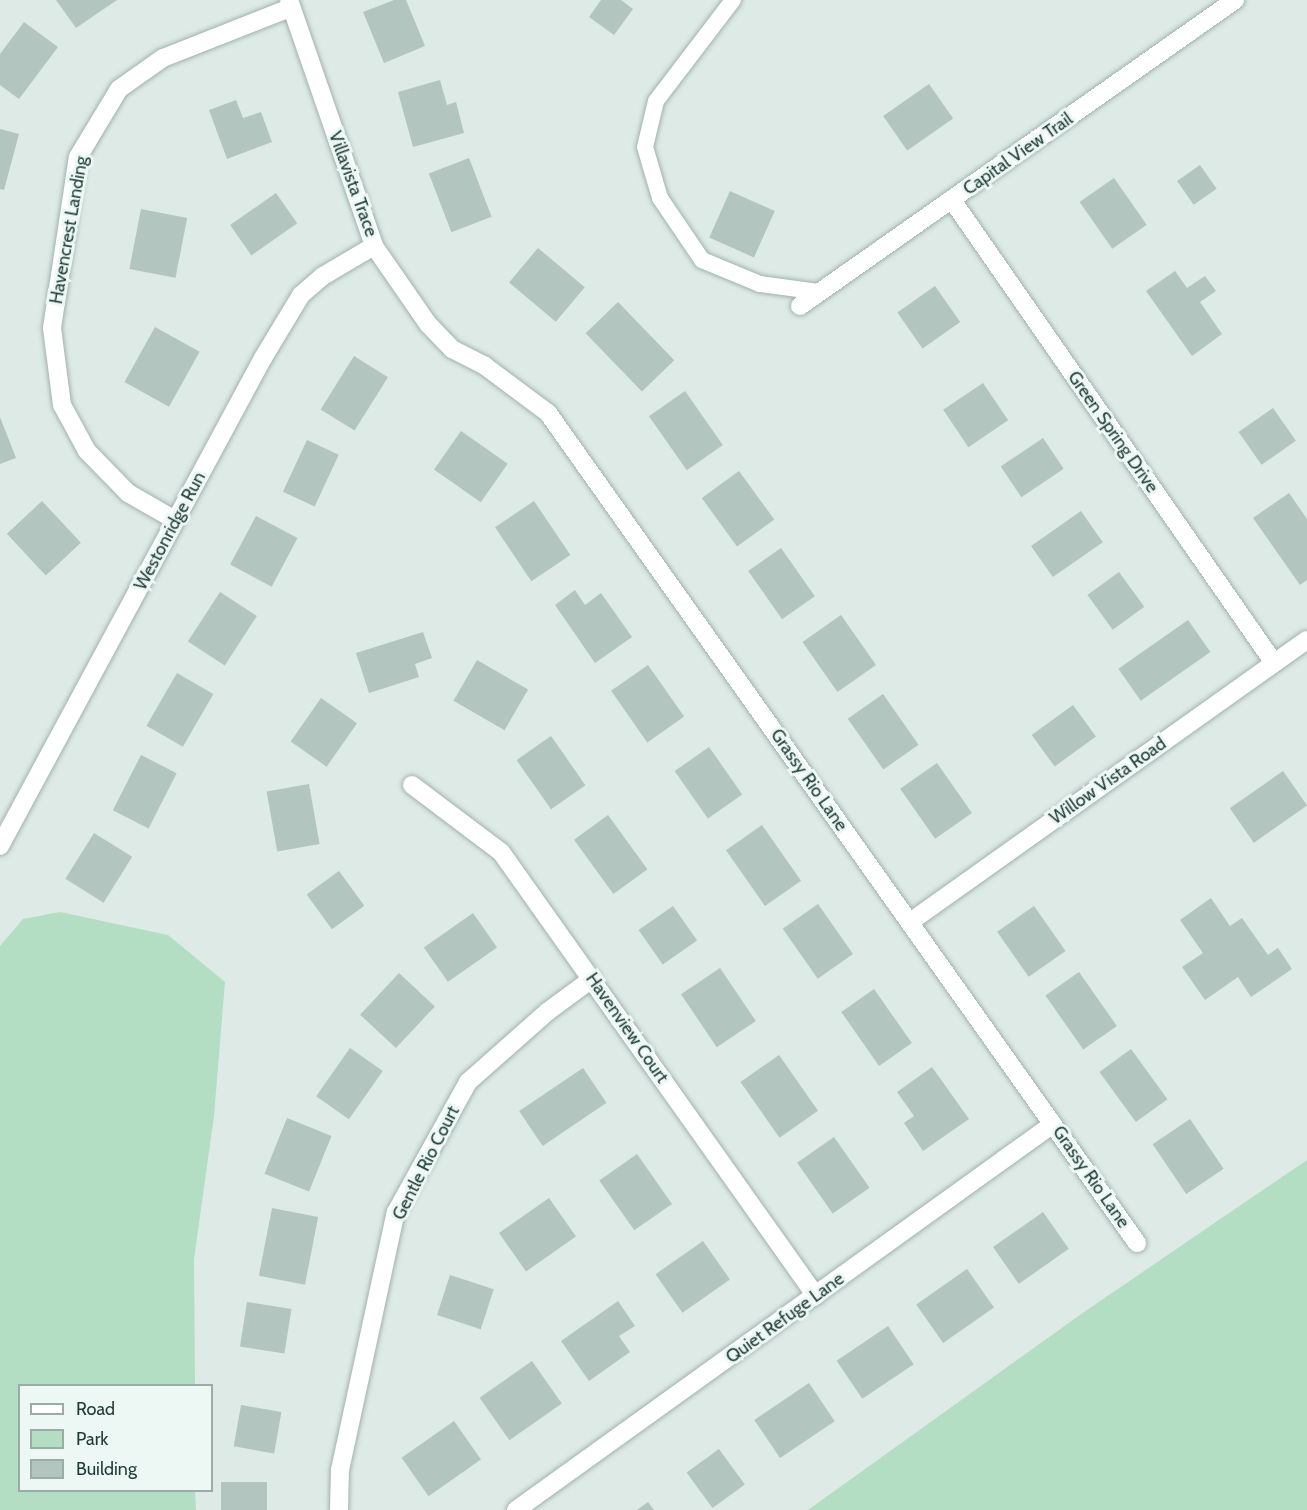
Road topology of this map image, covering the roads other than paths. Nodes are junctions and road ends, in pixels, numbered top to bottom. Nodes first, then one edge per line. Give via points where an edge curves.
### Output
1 (733, 0) edge
2 (1235, 0) edge
3 (290, 4) edge
4 (952, 200) junction
5 (374, 246) junction
6 (819, 292) junction
7 (800, 306) dead end
8 (452, 349) joint
9 (176, 520) junction
10 (1307, 640) edge
11 (1274, 663) junction
12 (412, 785) dead end
13 (0, 846) edge
14 (910, 922) junction
15 (592, 979) junction
16 (1053, 1124) junction
17 (1137, 1243) dead end
18 (816, 1296) junction
19 (339, 1510) edge
20 (516, 1510) edge

1 - 6 lane via 656,101 645,147 660,198 702,260 760,284
2 - 4 street, Capital View Trail
3 - 5 street, Villavista Trace
3 - 9 street, Havencrest Landing via 163,57 119,89 78,157 52,328 62,405 87,451 120,485
4 - 6 street, Capital View Trail
4 - 11 street, Green Spring Drive
5 - 8 street, Villavista Trace via 428,324
5 - 9 street, Westonridge Run via 323,276 301,295
6 - 7 street, Capital View Trail
8 - 14 street, Grassy Rio Lane via 485,366 548,413
9 - 13 street, Westonridge Run
10 - 11 street, Willow Vista Road
11 - 14 street, Willow Vista Road
12 - 15 street, Havenview Court via 501,852
14 - 16 street, Grassy Rio Lane
15 - 18 street, Havenview Court
15 - 19 street, Gentle Rio Court via 547,1012 468,1082 396,1212 340,1470
16 - 17 street, Grassy Rio Lane
16 - 18 street, Quiet Refuge Lane
18 - 20 street, Quiet Refuge Lane

